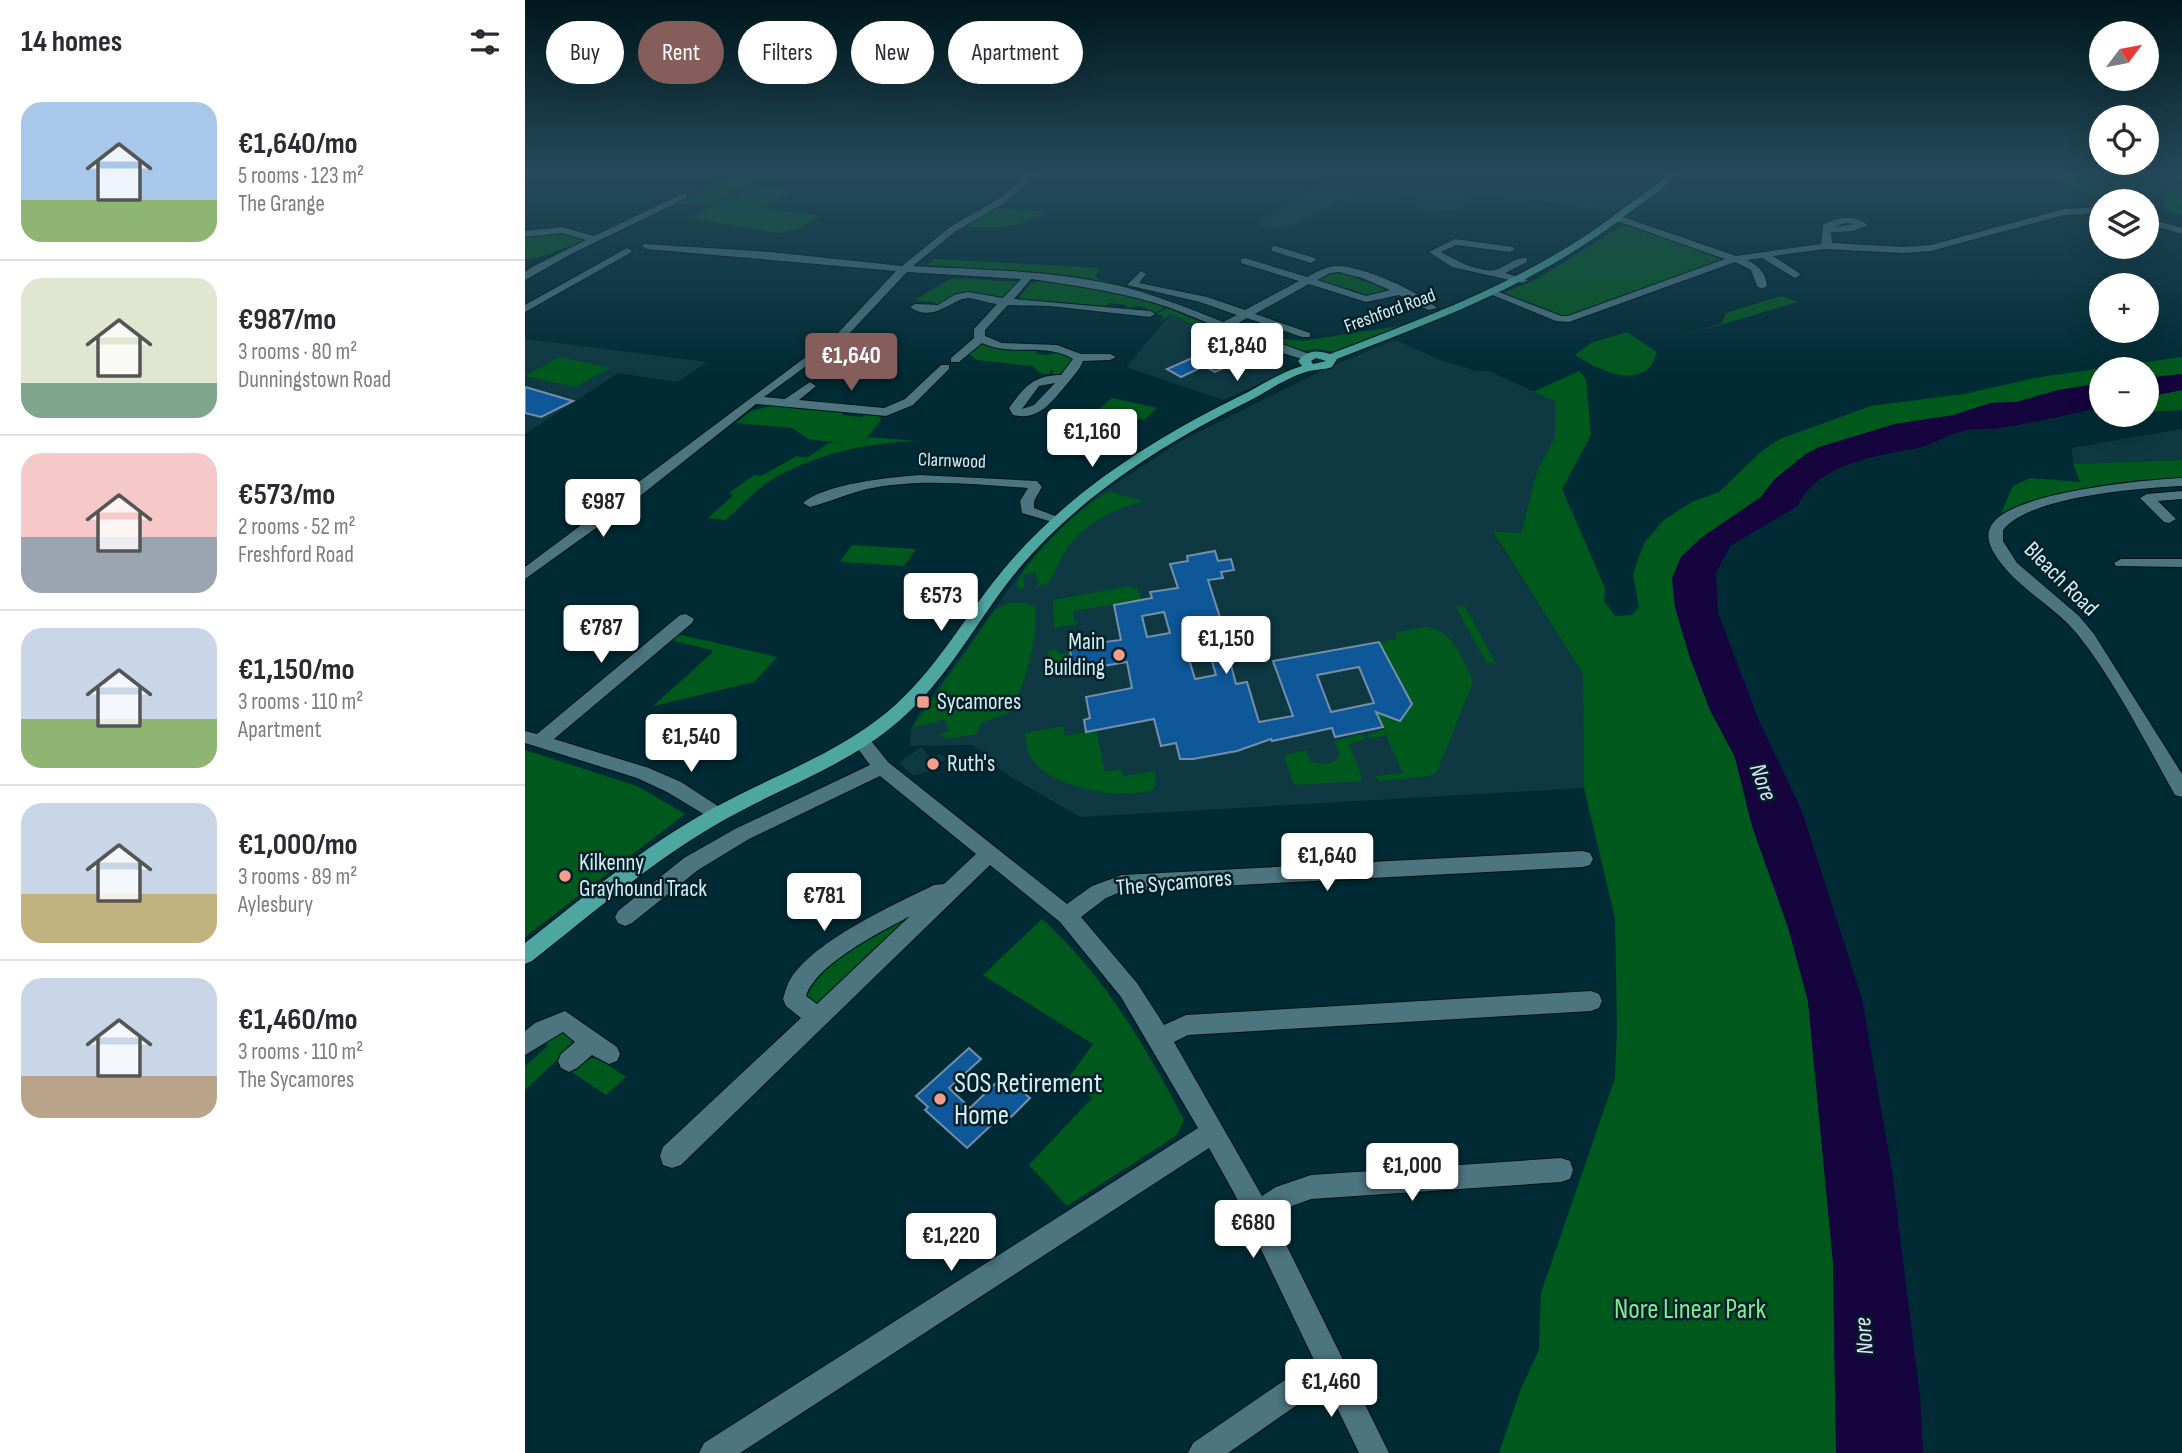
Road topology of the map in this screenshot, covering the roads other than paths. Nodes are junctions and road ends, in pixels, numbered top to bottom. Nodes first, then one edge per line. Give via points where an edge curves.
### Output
1 (595, 239) edge
2 (941, 239) edge
3 (1590, 239) edge
4 (1676, 239) edge
5 (1826, 239) edge
6 (1965, 239) edge
7 (1824, 246) junction
8 (1510, 249) dead end
9 (1275, 250) dead end
10 (1764, 255) junction
11 (1296, 256) junction
12 (1326, 259) dead end
13 (1735, 259) junction
14 (1311, 260) dead end
15 (1523, 260) dead end
16 (1245, 261) dead end
17 (1333, 268) junction
18 (904, 269) junction
19 (1273, 269) junction
20 (1496, 273) junction
21 (1140, 274) dead end
22 (1795, 275) dead end
23 (1029, 276) junction
24 (525, 277) edge
25 (1311, 281) junction
26 (1523, 281) junction
27 (1762, 286) dead end
28 (1397, 292) junction
29 (1495, 294) junction
30 (1005, 301) junction
31 (915, 307) dead end
32 (1431, 308) dead end
33 (525, 309) edge
34 (1143, 312) dead end
35 (1250, 313) junction
36 (1226, 325) junction
37 (1306, 335) dead end
38 (982, 339) junction
39 (1110, 357) dead end
40 (1079, 358) junction
41 (1309, 362) junction
42 (1064, 379) dead end
43 (810, 386) dead end
44 (753, 400) junction
45 (788, 403) junction
46 (886, 412) junction
47 (881, 427) dead end
48 (2182, 482) edge
49 (2182, 495) edge
50 (810, 503) dead end
51 (2169, 519) dead end
52 (1059, 520) junction
53 (2121, 563) dead end
54 (2182, 563) edge
55 (525, 574) edge
56 (686, 619) dead end
57 (533, 739) edge
58 (862, 742) junction
59 (882, 766) junction
60 (2182, 790) edge
61 (717, 814) junction
62 (989, 854) junction
63 (1583, 859) dead end
64 (953, 886) junction
65 (1066, 916) junction
66 (625, 917) dead end
67 (525, 955) edge
68 (1591, 1001) dead end
69 (818, 1018) junction
70 (1160, 1038) junction
71 (525, 1045) edge
72 (569, 1061) dead end
73 (1212, 1133) junction
74 (672, 1156) dead end
75 (1560, 1170) dead end
76 (1256, 1215) junction
77 (1332, 1364) junction
78 (714, 1453) edge
79 (1203, 1453) edge
80 (1374, 1453) edge

1 - 24 street
2 - 18 street
3 - 26 main road, Freshford Road
4 - 13 street
5 - 7 street
6 - 7 street via 1903,250
7 - 10 street
8 - 20 street via 1455,242 1434,253 1455,265
9 - 11 street
10 - 13 street
10 - 22 street
11 - 14 street
11 - 19 street
12 - 17 street via 1333,261 1325,266
13 - 27 street via 1755,268 1762,276
13 - 29 street via 1569,320
15 - 20 street
16 - 19 street
17 - 25 street
17 - 28 street via 1351,270
18 - 23 street
18 - 33 street via 647,246 627,251
18 - 44 street via 842,335
19 - 25 street
20 - 26 street
21 - 35 street via 1132,285
23 - 30 street
23 - 36 street via 1134,293
25 - 28 street via 1366,299
25 - 35 street
26 - 29 main road, Freshford Road
28 - 32 street
29 - 41 main road, Freshford Road via 1330,358 1332,363 1326,366
30 - 31 street via 968,295 940,308
30 - 34 street
30 - 38 street via 980,329
35 - 36 street
35 - 37 street
36 - 41 street
38 - 40 street via 992,344 1061,350
38 - 46 street via 909,402
39 - 40 street
40 - 42 street
41 - 52 main road, Freshford Road via 1157,446 1112,475
43 - 45 street
44 - 45 street
44 - 55 street
45 - 46 street
46 - 47 street
48 - 60 street, Bleach Road via 2059,498 2006,520 1995,533 2008,562 2091,642
49 - 51 street via 2147,498
50 - 52 street, Clarnwood via 876,482 903,479 1032,484 1035,487 1027,510
52 - 58 main road, Freshford Road via 1007,573 913,696
53 - 54 street
56 - 57 street
57 - 61 street via 643,773
58 - 59 street
58 - 61 main road, Freshford Road
59 - 62 street
59 - 66 street via 711,852
61 - 67 main road, Freshford Road
62 - 64 street
62 - 65 street
63 - 65 street, The Sycamores via 1122,883 1099,892
64 - 69 street
64 - 69 street via 869,929 799,981 794,999
65 - 70 street via 1129,990
68 - 70 street via 1186,1025
69 - 74 street
70 - 73 street
71 - 72 street via 565,1021 600,1048
73 - 76 street
73 - 78 street
75 - 76 street via 1311,1187 1285,1196
76 - 77 street
77 - 79 street
77 - 80 street

